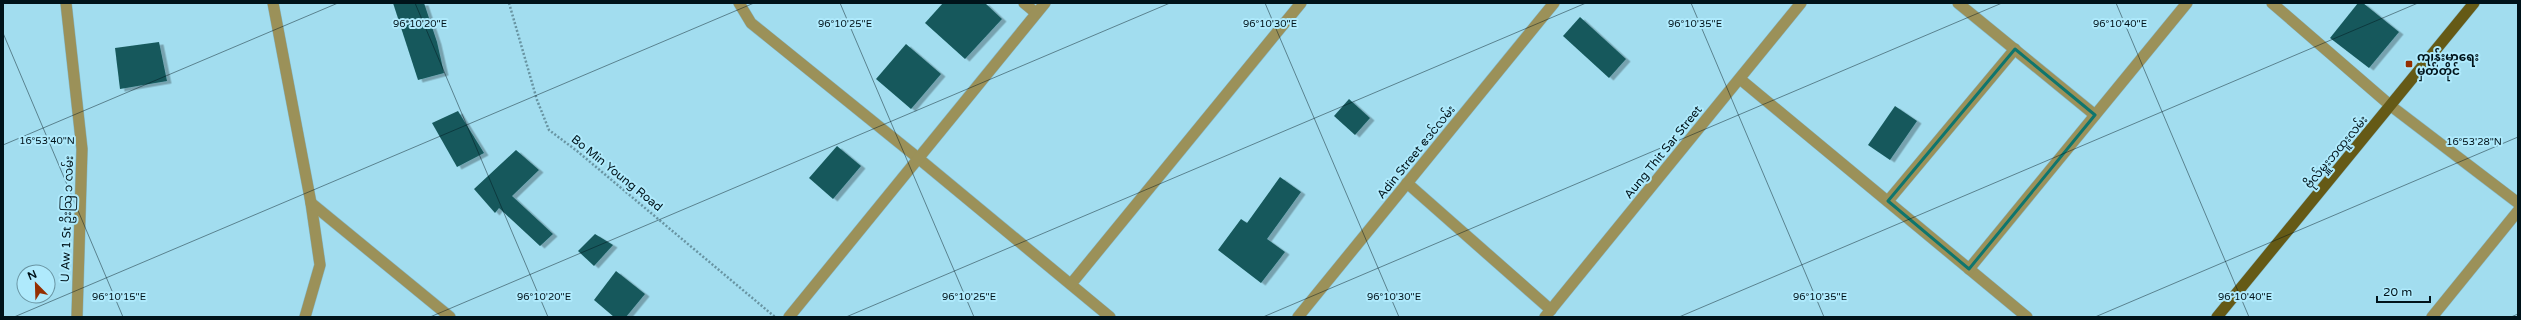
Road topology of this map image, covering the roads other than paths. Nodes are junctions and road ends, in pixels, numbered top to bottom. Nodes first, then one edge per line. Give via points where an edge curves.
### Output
1 (66, 3) edge
2 (274, 3) edge
3 (739, 3) edge
4 (1024, 3) edge
5 (1045, 3) edge
6 (1301, 3) edge
7 (1554, 3) edge
8 (1801, 3) edge
9 (1958, 3) edge
10 (2187, 3) edge
11 (2272, 3) edge
12 (2474, 3) edge
13 (1036, 13) junction
14 (2015, 49) junction
15 (1740, 79) junction
16 (2391, 106) junction
17 (2096, 114) junction
18 (918, 158) junction
19 (1407, 183) junction
20 (1888, 201) junction
21 (311, 203) junction
22 (2518, 203) edge
23 (2518, 210) edge
24 (1969, 269) junction
25 (1071, 284) junction
26 (1548, 313) edge
27 (77, 317) edge
28 (305, 317) edge
29 (450, 317) edge
30 (789, 317) edge
31 (1110, 317) edge
32 (1298, 317) edge
33 (2027, 317) edge
34 (2217, 317) edge
35 (2432, 317) edge

1 - 27 street, U Aw 1 St ဥိးသြ ၁ လမ်း via 82,149
2 - 21 street
3 - 18 street via 752,23
4 - 13 street
5 - 13 street
6 - 25 street
7 - 19 street, Adin Street ဧဒင်လမ်း
8 - 15 street, Aung Thit Sar Street
9 - 14 street
10 - 17 street
11 - 16 street
12 - 16 main road, ဗိုလ်မှူးဘထူးလမ်း
13 - 18 street
14 - 17 street
14 - 20 street
15 - 20 street
15 - 26 street, Aung Thit Sar Street
16 - 22 street
16 - 34 main road, ဗိုလ်မှူးဘထူးလမ်း
17 - 24 street
18 - 25 street
18 - 30 street
19 - 26 street
19 - 32 street, Adin Street ဧဒင်လမ်း
20 - 24 street
21 - 28 street via 320,264
21 - 29 street
23 - 35 street
24 - 33 street
25 - 31 street

